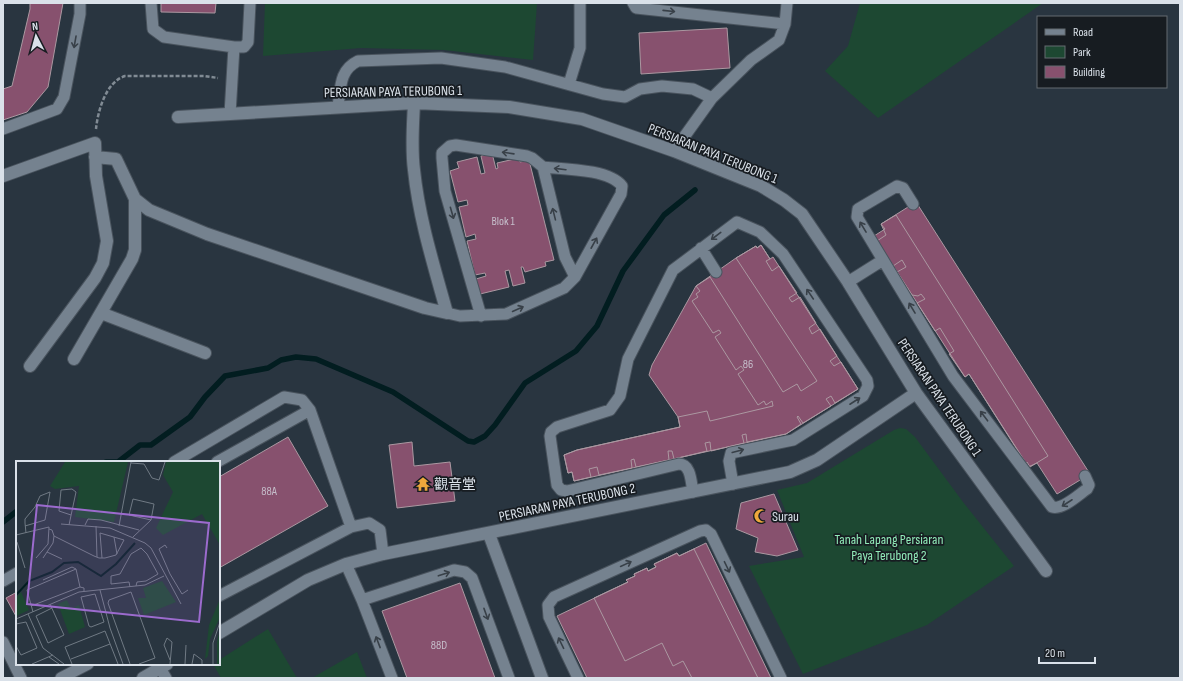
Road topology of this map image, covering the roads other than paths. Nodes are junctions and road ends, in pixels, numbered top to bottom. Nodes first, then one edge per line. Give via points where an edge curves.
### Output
1 (80, 3) edge
2 (151, 3) edge
3 (250, 3) edge
4 (580, 3) edge
5 (633, 3) edge
6 (787, 3) edge
7 (785, 24) junction
8 (234, 47) junction
9 (569, 84) junction
10 (712, 98) junction
11 (414, 103) junction
12 (338, 106) junction
13 (230, 114) junction
14 (178, 117) dead end
15 (3, 129) edge
16 (674, 151) junction
17 (95, 157) junction
18 (542, 167) junction
19 (3, 176) edge
20 (134, 199) junction
21 (913, 204) dead end
22 (701, 248) junction
23 (884, 260) junction
24 (716, 272) dead end
25 (575, 277) junction
26 (848, 282) junction
27 (101, 313) junction
28 (447, 314) junction
29 (481, 316) junction
30 (204, 353) dead end
31 (74, 359) dead end
32 (30, 366) dead end
33 (916, 393) junction
34 (310, 410) junction
35 (176, 461) edge
36 (219, 461) edge
37 (1085, 476) dead end
38 (733, 484) junction
39 (693, 492) junction
40 (351, 527) junction
41 (489, 534) junction
42 (382, 554) junction
43 (346, 564) junction
44 (1046, 571) dead end
45 (16, 574) edge
46 (3, 581) edge
47 (220, 595) edge
48 (362, 600) junction
49 (220, 632) edge
50 (3, 642) edge
51 (86, 665) edge
52 (164, 670) edge
53 (21, 678) edge
54 (62, 678) edge
55 (142, 678) edge
56 (392, 678) edge
57 (509, 678) edge
58 (542, 678) edge
59 (578, 678) edge
60 (781, 678) edge

1 -> 15 lane via 64,97 57,109
2 - 8 lane via 153,29 164,37
3 - 8 lane via 248,42 244,47
4 - 9 lane via 580,48
5 -> 7 lane via 636,8
6 - 7 lane
7 - 10 lane via 779,40 751,60
8 - 13 lane
9 - 10 lane via 603,94 626,97 640,89 662,86 693,89
9 - 12 lane via 505,67 441,58 358,62 349,65 344,72
10 - 16 lane
11 - 12 street, PERSIARAN PAYA TERUBONG 1
11 - 16 street, PERSIARAN PAYA TERUBONG 1 via 509,107 582,119
11 - 28 street via 413,146 417,193
12 - 13 street, PERSIARAN PAYA TERUBONG 1
13 - 14 street, PERSIARAN PAYA TERUBONG 1
16 - 26 street, PERSIARAN PAYA TERUBONG 1 via 761,186 784,200 802,214
17 - 19 street via 95,143
17 - 20 street via 116,159
17 - 32 street via 107,241 103,263 95,278
25 -> 18 lane via 565,257
25 -> 18 lane via 621,194 622,186 618,181 605,175
18 -> 29 lane via 527,156 456,145 450,146 442,153 445,191
20 - 27 street via 135,250
20 - 28 street via 149,210 207,234
23 -> 21 lane via 857,217 858,209 897,186 903,188
22 - 24 lane
38 -> 22 lane via 729,461 731,453 792,440 862,396 868,386 867,380 783,254 760,232 737,222
22 - 39 lane via 673,270 628,359 620,396 610,410 556,427 550,432 557,485 561,490 567,491 685,464
23 - 26 lane
37 -> 23 lane via 1089,485 1087,489 1062,506 1052,507 954,376
29 -> 25 lane via 506,314 564,288
26 - 33 street, PERSIARAN PAYA TERUBONG 1
27 - 30 street
27 - 31 street
28 - 29 lane
33 - 38 street, PERSIARAN PAYA TERUBONG 2 via 817,460 790,472
33 - 44 street, PERSIARAN PAYA TERUBONG 1
34 - 35 lane via 302,400 284,397
34 - 36 lane
34 - 40 lane
38 - 39 street, PERSIARAN PAYA TERUBONG 2
39 - 41 street, PERSIARAN PAYA TERUBONG 2
40 - 42 lane via 369,522 380,530
40 - 47 lane
41 - 42 street, PERSIARAN PAYA TERUBONG 2
41 - 58 street
42 - 43 street, PERSIARAN PAYA TERUBONG 2
43 - 48 lane
43 - 49 street, PERSIARAN PAYA TERUBONG 2 via 308,580
45 - 46 lane
56 -> 48 lane
48 -> 57 lane via 454,570 465,572 472,578
50 - 53 lane
51 - 54 lane
52 - 55 street
59 -> 60 lane via 549,617 548,605 554,598 706,530 711,534

